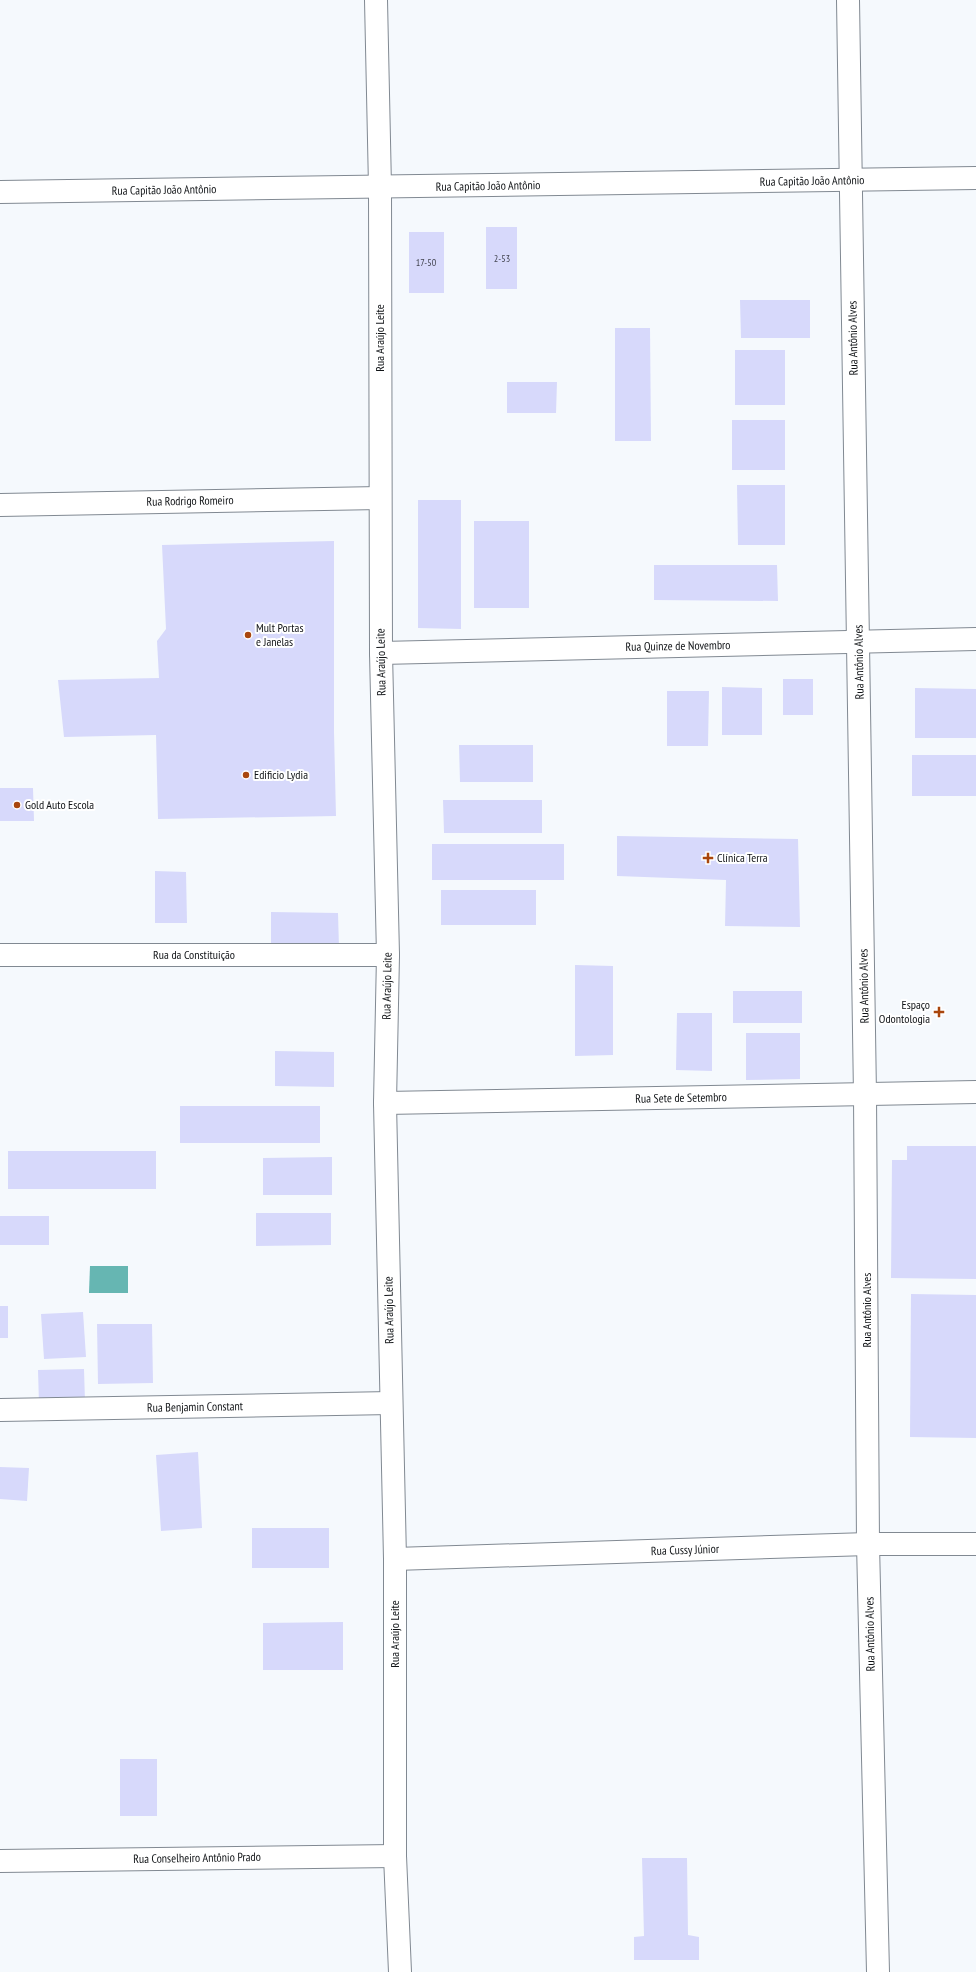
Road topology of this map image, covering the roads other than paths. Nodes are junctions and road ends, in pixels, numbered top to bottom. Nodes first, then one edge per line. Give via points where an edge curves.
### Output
1 (376, 0) edge
2 (848, 0) edge
3 (976, 178) edge
4 (851, 181) junction
5 (380, 187) junction
6 (0, 192) edge
7 (380, 498) junction
8 (0, 505) edge
9 (976, 639) edge
10 (858, 642) junction
11 (381, 653) junction
12 (388, 954) junction
13 (0, 955) edge
14 (976, 1092) edge
15 (865, 1095) junction
16 (385, 1103) junction
17 (391, 1403) junction
18 (0, 1410) edge
19 (868, 1544) junction
20 (976, 1544) edge
21 (395, 1559) junction
22 (395, 1856) junction
23 (0, 1861) edge
24 (400, 1972) edge
25 (878, 1972) edge

1 - 5 street, Rua Araújo Leite
2 - 4 street, Rua Antônio Alves
3 - 4 street, Rua Capitão João Antônio
4 - 5 street, Rua Capitão João Antônio
4 - 10 street, Rua Antônio Alves
5 - 6 street, Rua Capitão João Antônio
5 - 7 street, Rua Araújo Leite
7 - 8 street, Rua Rodrigo Romeiro
7 - 11 street, Rua Araújo Leite
9 - 10 street, Rua Quinze de Novembro
10 - 11 street, Rua Quinze de Novembro
10 - 15 street, Rua Antônio Alves
11 - 12 street, Rua Araújo Leite
12 - 13 street, Rua da Constituição
12 - 16 street, Rua Araújo Leite
14 - 15 street, Rua Sete de Setembro
15 - 16 street, Rua Sete de Setembro
15 - 19 street, Rua Antônio Alves
16 - 17 street, Rua Araújo Leite
17 - 18 street, Rua Benjamin Constant
17 - 21 street, Rua Araújo Leite
19 - 20 street, Rua Cussy Júnior
19 - 21 street, Rua Cussy Júnior
19 - 25 street, Rua Antônio Alves
21 - 22 street, Rua Araújo Leite
22 - 23 street, Rua Conselheiro Antônio Prado
22 - 24 street, Rua Araújo Leite

